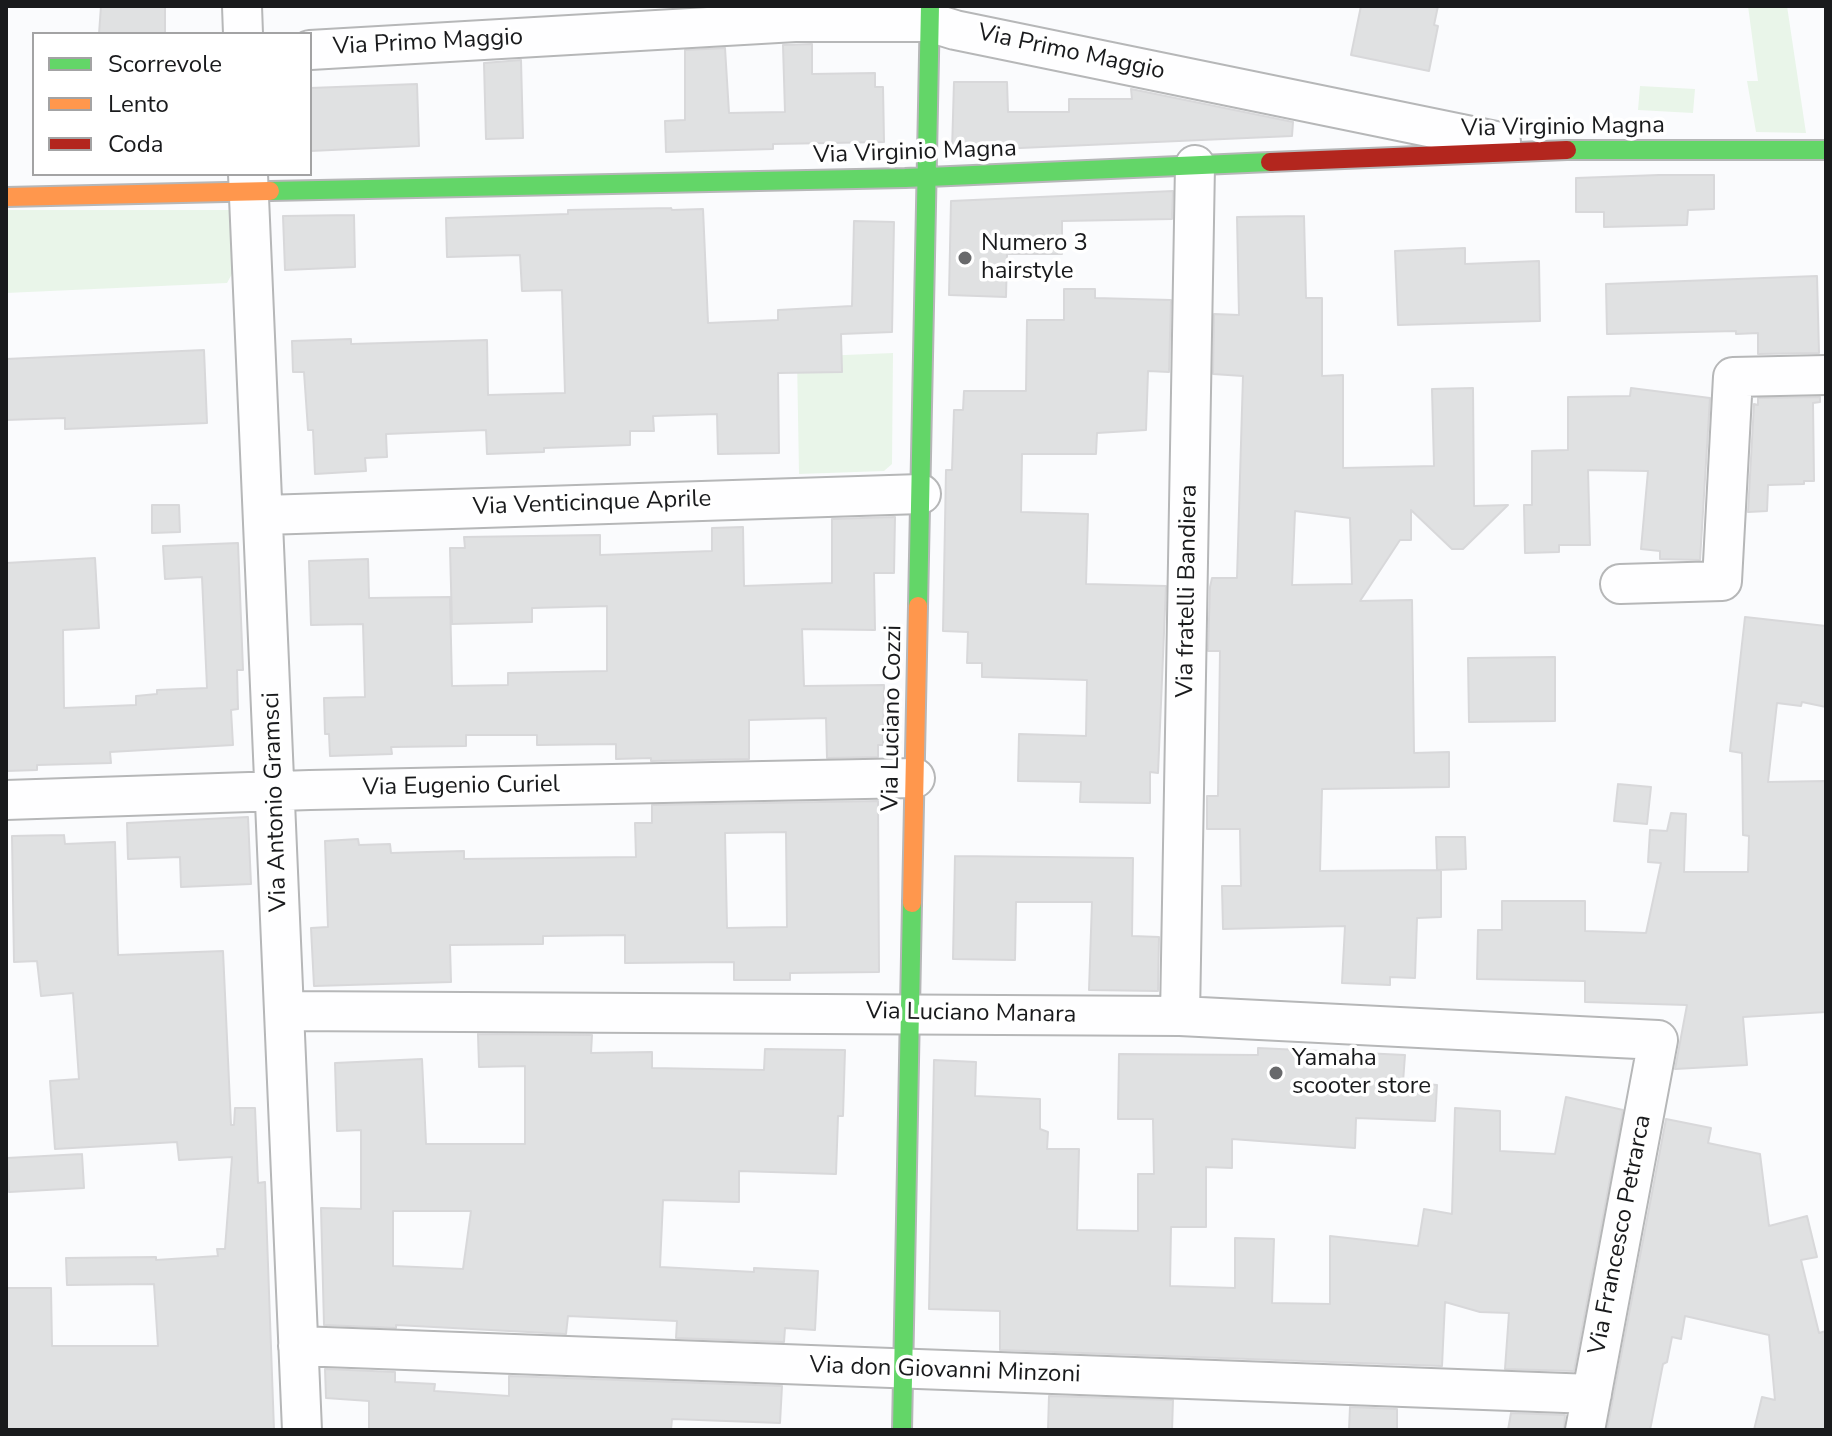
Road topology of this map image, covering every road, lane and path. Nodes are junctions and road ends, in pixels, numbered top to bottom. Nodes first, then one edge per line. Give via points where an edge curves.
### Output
1 (242, 6) edge
2 (795, 14) edge
3 (930, 14) edge
4 (243, 32) edge
5 (312, 50) edge
6 (1539, 150) junction
7 (1826, 150) edge
8 (1195, 165) junction
9 (928, 177) junction
10 (248, 182) edge
11 (6, 197) edge
12 (1826, 375) edge
13 (921, 494) junction
14 (264, 515) junction
15 (1620, 584) dead end
16 (915, 778) junction
17 (276, 791) junction
18 (6, 800) edge
19 (284, 1011) junction
20 (911, 1013) junction
21 (1180, 1016) junction
22 (1658, 1040) joint
23 (298, 1346) junction
24 (903, 1370) junction
25 (1588, 1412) edge
26 (302, 1430) edge
27 (902, 1430) edge

1 - 4 street
2 - 3 street, Via Primo Maggio
2 - 5 street, Via Primo Maggio
3 - 6 street, Via Primo Maggio via 955,30
3 - 9 street, Via Luciano Cozzi
6 - 7 street, Via Virginio Magna
6 - 8 street, Via Virginio Magna
8 - 9 street, Via Virginio Magna
8 - 21 street, Via fratelli Bandiera
9 - 10 street, Via Virginio Magna
9 - 13 street, Via Luciano Cozzi
10 - 11 street, Via Virginio Magna
10 - 14 street, Via Antonio Gramsci
12 - 15 street via 1733,377 1722,581
13 - 14 street, Via Venticinque Aprile
13 - 16 street, Via Luciano Cozzi
14 - 17 street, Via Antonio Gramsci
16 - 17 street, Via Eugenio Curiel
16 - 20 street, Via Luciano Cozzi
17 - 18 street, Via Eugenio Curiel
17 - 19 street, Via Antonio Gramsci
19 - 20 street, Via Luciano Manara
19 - 23 street, Via Antonio Gramsci
20 - 21 street, Via Luciano Manara
20 - 24 street, Via Luciano Cozzi
21 - 22 street, Via Luciano Manara
22 - 25 street, Via Francesco Petrarca
23 - 24 street, Via don Giovanni Minzoni
23 - 26 street, Via Antonio Gramsci
24 - 25 street, Via don Giovanni Minzoni
24 - 27 street, Via Luciano Cozzi

